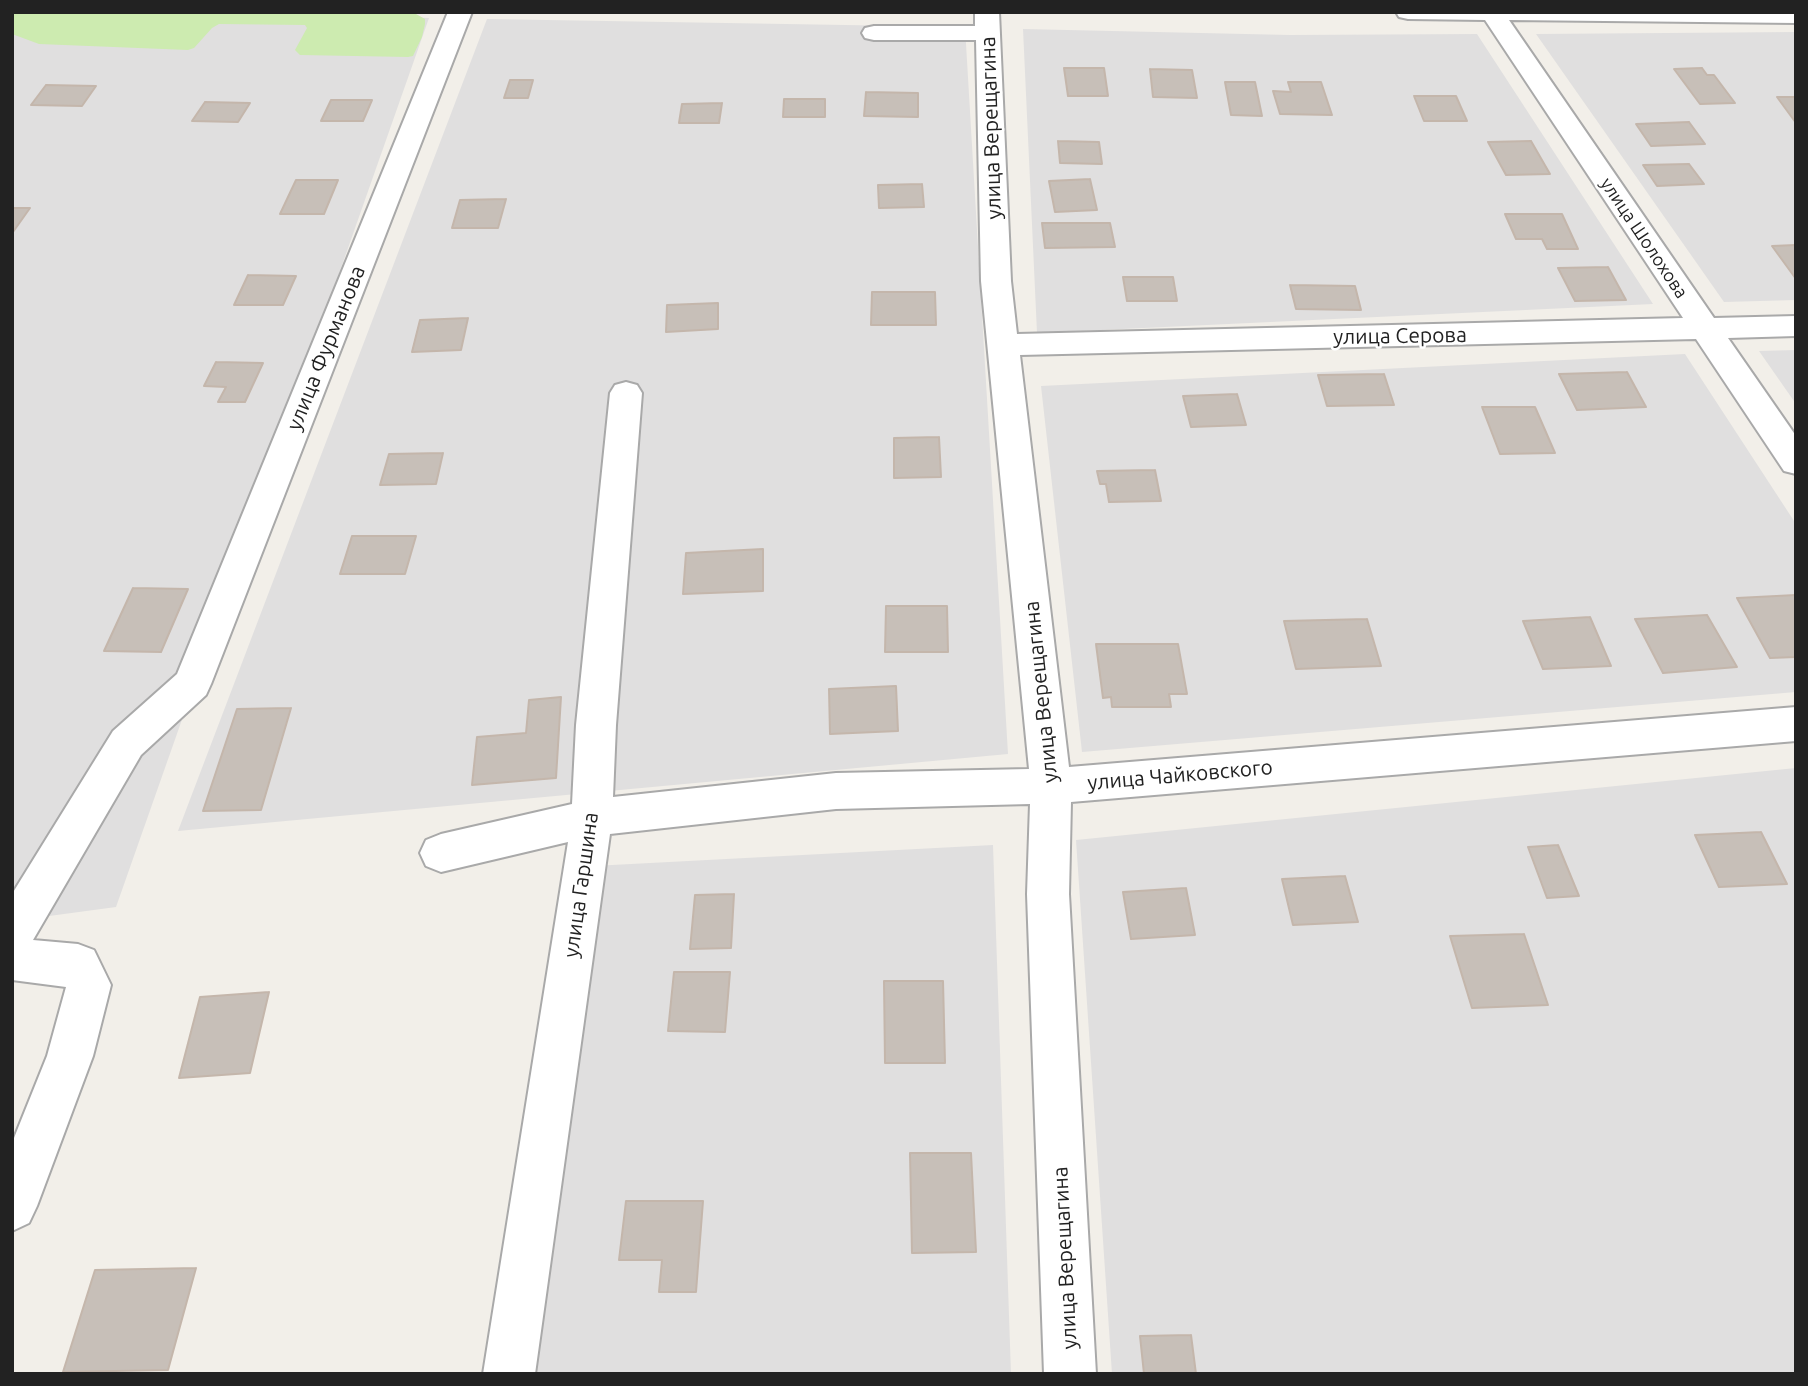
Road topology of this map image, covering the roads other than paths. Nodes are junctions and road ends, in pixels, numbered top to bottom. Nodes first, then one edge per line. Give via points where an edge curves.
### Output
1 (460, 12) edge
2 (1408, 12) edge
3 (1492, 13) edge
4 (1796, 16) edge
5 (987, 23) edge
6 (874, 33) dead end
7 (1796, 326) edge
8 (1705, 328) junction
9 (1005, 345) junction
10 (626, 393) dead end
11 (1796, 462) edge
12 (1796, 724) edge
13 (1051, 786) junction
14 (592, 818) junction
15 (441, 853) dead end
16 (12, 934) edge
17 (12, 958) edge
18 (12, 1206) edge
19 (509, 1374) edge
20 (1070, 1374) edge

1 - 16 street, улица Фурманова via 192,684 127,743
2 - 3 street
3 - 4 street
3 - 8 street, улица Шолохова
5 - 6 street
5 - 9 street, улица Верещагина via 996,281
7 - 8 street, улица Серова
8 - 9 street, улица Серова
8 - 11 street, улица Шолохова
9 - 13 street, улица Верещагина
10 - 14 street, улица Гаршина
12 - 13 street, улица Чайковского
13 - 14 street, улица Чайковского via 836,791
13 - 20 street, улица Верещагина via 1048,894
14 - 15 street, улица Чайковского
14 - 19 street, улица Гаршина
17 - 18 street via 78,965 89,985 70,1056

